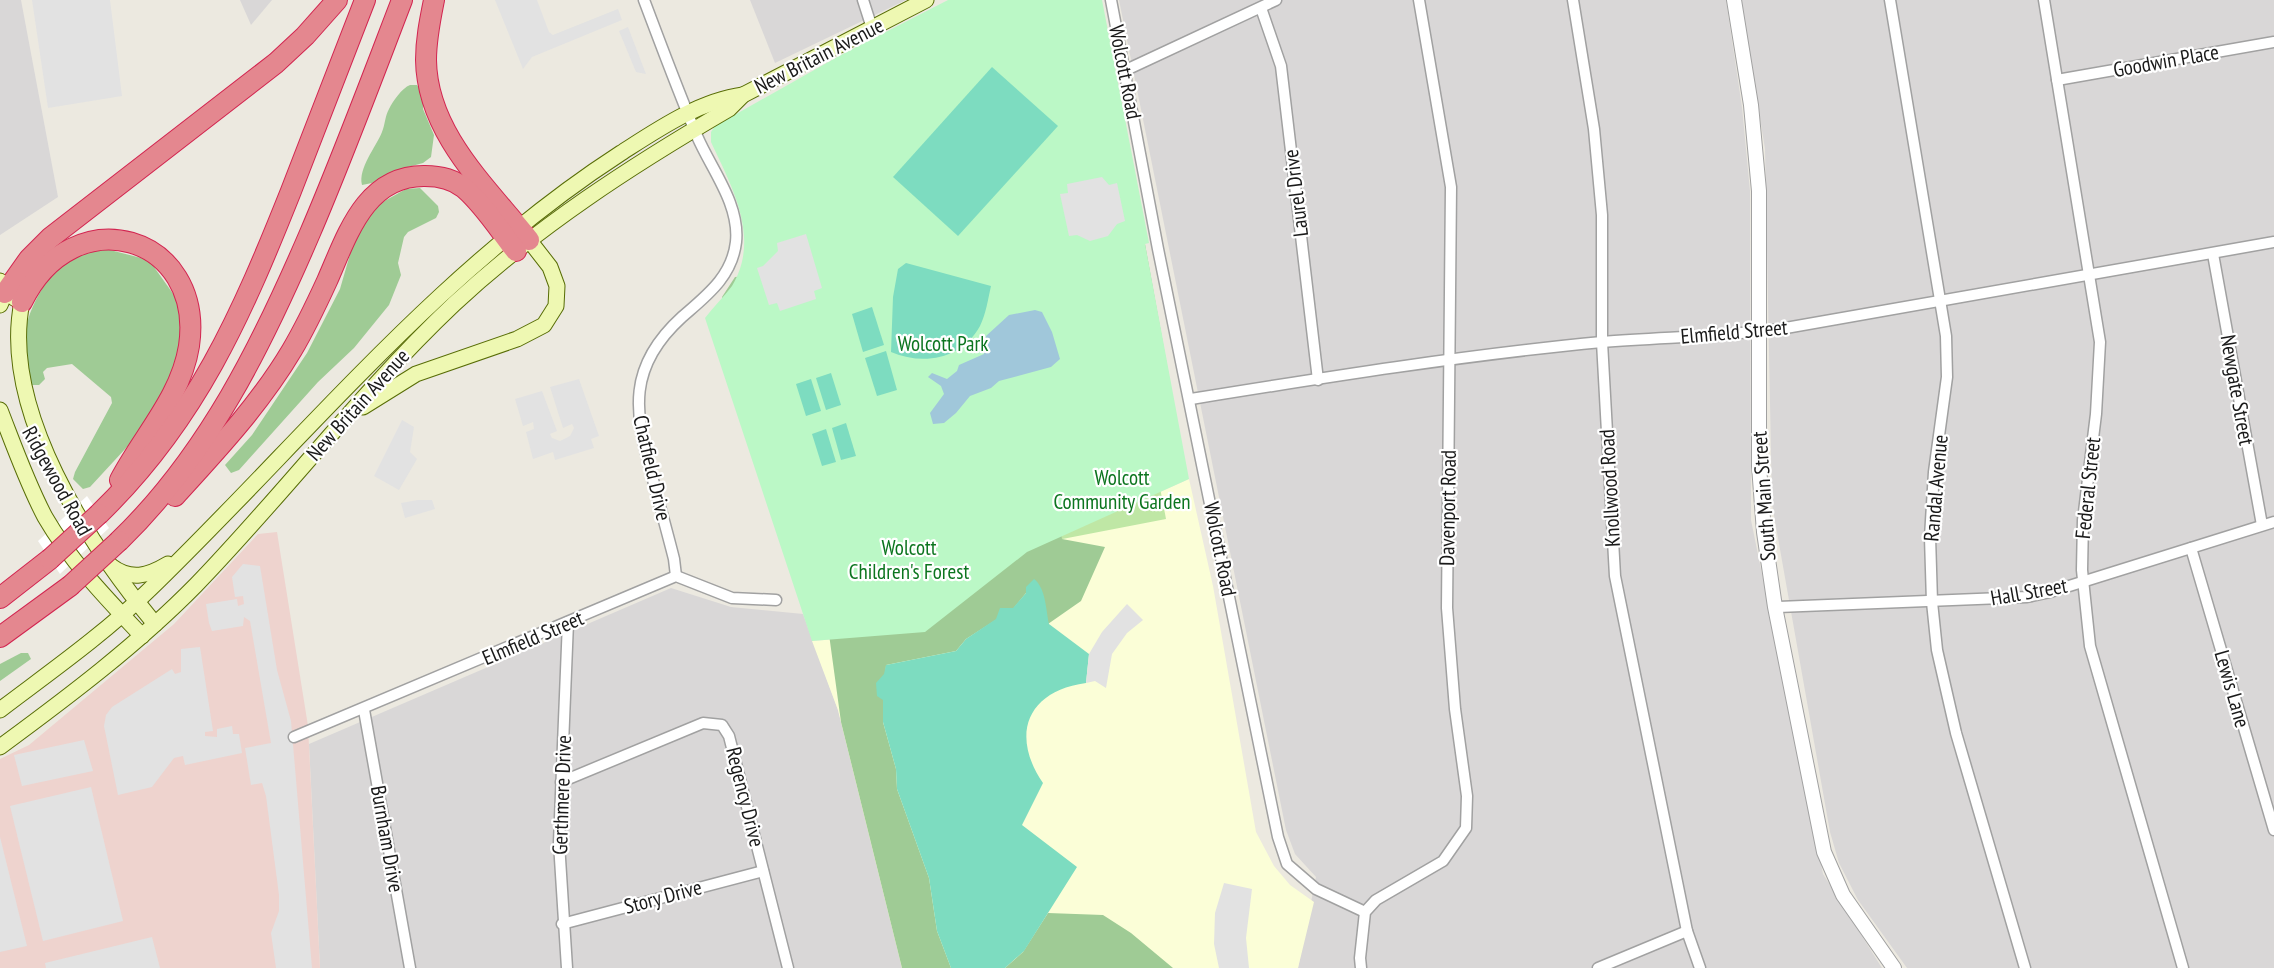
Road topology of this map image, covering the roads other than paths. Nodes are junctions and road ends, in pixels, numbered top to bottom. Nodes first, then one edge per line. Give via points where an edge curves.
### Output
1 (337, 0) edge
2 (365, 0) edge
3 (402, 0) edge
4 (434, 0) edge
5 (644, 0) edge
6 (863, 0) edge
7 (926, 0) edge
8 (1112, 0) edge
9 (1276, 0) edge
10 (1419, 0) edge
11 (1574, 0) edge
12 (1734, 0) edge
13 (1890, 0) edge
14 (2044, 0) edge
15 (1261, 8) junction
16 (873, 28) junction
17 (2274, 42) edge
18 (1126, 70) junction
19 (2057, 80) junction
20 (691, 122) junction
21 (517, 239) junction
22 (2274, 242) edge
23 (2213, 254) junction
24 (2091, 276) junction
25 (5, 295) edge
26 (1942, 301) junction
27 (1760, 332) junction
28 (1602, 342) junction
29 (1449, 361) junction
30 (1318, 380) junction
31 (1191, 399) junction
32 (0, 410) edge
33 (341, 422) junction
34 (103, 511) junction
35 (2274, 522) edge
36 (2262, 525) junction
37 (124, 536) junction
38 (2191, 548) junction
39 (188, 551) junction
40 (104, 560) junction
41 (676, 576) junction
42 (2083, 582) junction
43 (0, 598) edge
44 (776, 600) dead end
45 (136, 602) junction
46 (1932, 602) junction
47 (1775, 607) junction
48 (122, 615) junction
49 (568, 622) junction
50 (155, 624) junction
51 (142, 636) junction
52 (0, 637) edge
53 (0, 710) edge
54 (364, 710) junction
55 (294, 737) dead end
56 (0, 747) edge
57 (561, 782) junction
58 (2274, 830) edge
59 (763, 871) junction
60 (1365, 912) junction
61 (562, 924) junction
62 (1687, 931) junction
63 (410, 968) edge
64 (567, 968) edge
65 (788, 968) edge
66 (1361, 968) edge
67 (1598, 968) edge
68 (1700, 968) edge
69 (1894, 968) edge
70 (2025, 968) edge
71 (2183, 968) edge

1 - 25 highway via 276,63 50,238 29,259
2 - 34 highway via 261,267 231,333 178,421
3 - 37 highway via 347,145 265,336 200,444
4 - 21 highway via 426,59 436,113
5 - 20 street, Chatfield Drive
6 - 16 street
7 - 16 main road, New Britain Avenue
8 - 18 street, Wolcott Road
9 - 15 street
10 - 29 street, Davenport Road via 1451,187
11 - 28 street, Knollwood Road via 1599,176
12 - 27 street, South Main Street via 1758,172
13 - 26 street, Randal Avenue
14 - 19 street, Federal Street
15 - 18 street
15 - 30 street, Laurel Drive via 1281,66
16 - 20 main road, New Britain Avenue via 743,95 722,98
17 - 19 street, Goodwin Place
18 - 31 street, Wolcott Road via 1158,249
19 - 24 street, Federal Street
20 - 21 main road, New Britain Avenue via 608,162
20 - 41 street, Chatfield Drive via 729,202 736,241 730,264 718,284 659,341 639,394 639,424
21 - 33 main road, New Britain Avenue
21 - 33 main road via 550,267 556,281 556,306 544,325 523,337 416,374
21 - 37 highway via 469,193 448,179 411,177 381,190 355,220 311,314 262,395 168,503
21 - 39 main road, New Britain Avenue via 419,314
22 - 23 street, Elmfield Street
23 - 24 street, Elmfield Street
23 - 36 street, Newgate Street
24 - 26 street, Elmfield Street
24 - 42 street, Federal Street via 2100,342 2083,520
25 - 34 highway via 35,279 54,258 98,239 122,241 151,252 169,268 184,294 190,330 182,371
25 - 40 main road, Ridgewood Road via 14,328 10,356 18,405 48,472
26 - 27 street, Elmfield Street
26 - 46 street, Randal Avenue via 1947,377 1934,472
27 - 28 street, Elmfield Street
27 - 47 street, South Main Street via 1759,482
28 - 29 street, Elmfield Street
28 - 62 street, Knollwood Road via 1615,576
29 - 30 street, Elmfield Street
29 - 60 street, Davenport Road via 1447,608 1467,795 1466,828 1443,861 1376,900
30 - 31 street, Elmfield Street
31 - 60 street, Wolcott Road via 1248,698 1287,864 1317,889
32 - 48 main road, Ridgewood Road via 50,524 74,560
33 - 50 main road, New Britain Avenue via 213,566
34 - 43 highway, bridge
35 - 36 street, Hall Street
36 - 38 street, Hall Street
37 - 52 highway, bridge via 70,586
38 - 42 street, Hall Street
38 - 58 street, Lewis Lane
39 - 40 main road via 141,577 119,572
39 - 45 main road, New Britain Avenue
40 - 45 main road, Ridgewood Road
41 - 44 street via 732,598
41 - 49 street, Elmfield Street
42 - 46 street, Hall Street via 2027,597
42 - 71 street, Federal Street via 2090,646
45 - 48 main road, New Britain Avenue
45 - 50 main road, Ridgewood Road
46 - 47 street, Hall Street
46 - 70 street, Randal Avenue via 1937,650 1956,733
47 - 69 street, South Main Street via 1824,852 1843,895
48 - 51 main road, Ridgewood Road
48 - 53 main road, New Britain Avenue
49 - 54 street, Elmfield Street
49 - 57 street, Gerthmere Drive
50 - 51 main road, New Britain Avenue
51 - 56 main road, New Britain Avenue
54 - 55 street, Elmfield Street
54 - 63 street, Burnham Drive
57 - 59 street, Regency Drive via 703,723 722,725 729,736
57 - 61 street, Gerthmere Drive
59 - 61 street, Story Drive
59 - 65 street, Regency Drive
60 - 66 street
61 - 64 street, Gerthmere Drive
62 - 67 street
62 - 68 street, Knollwood Road

